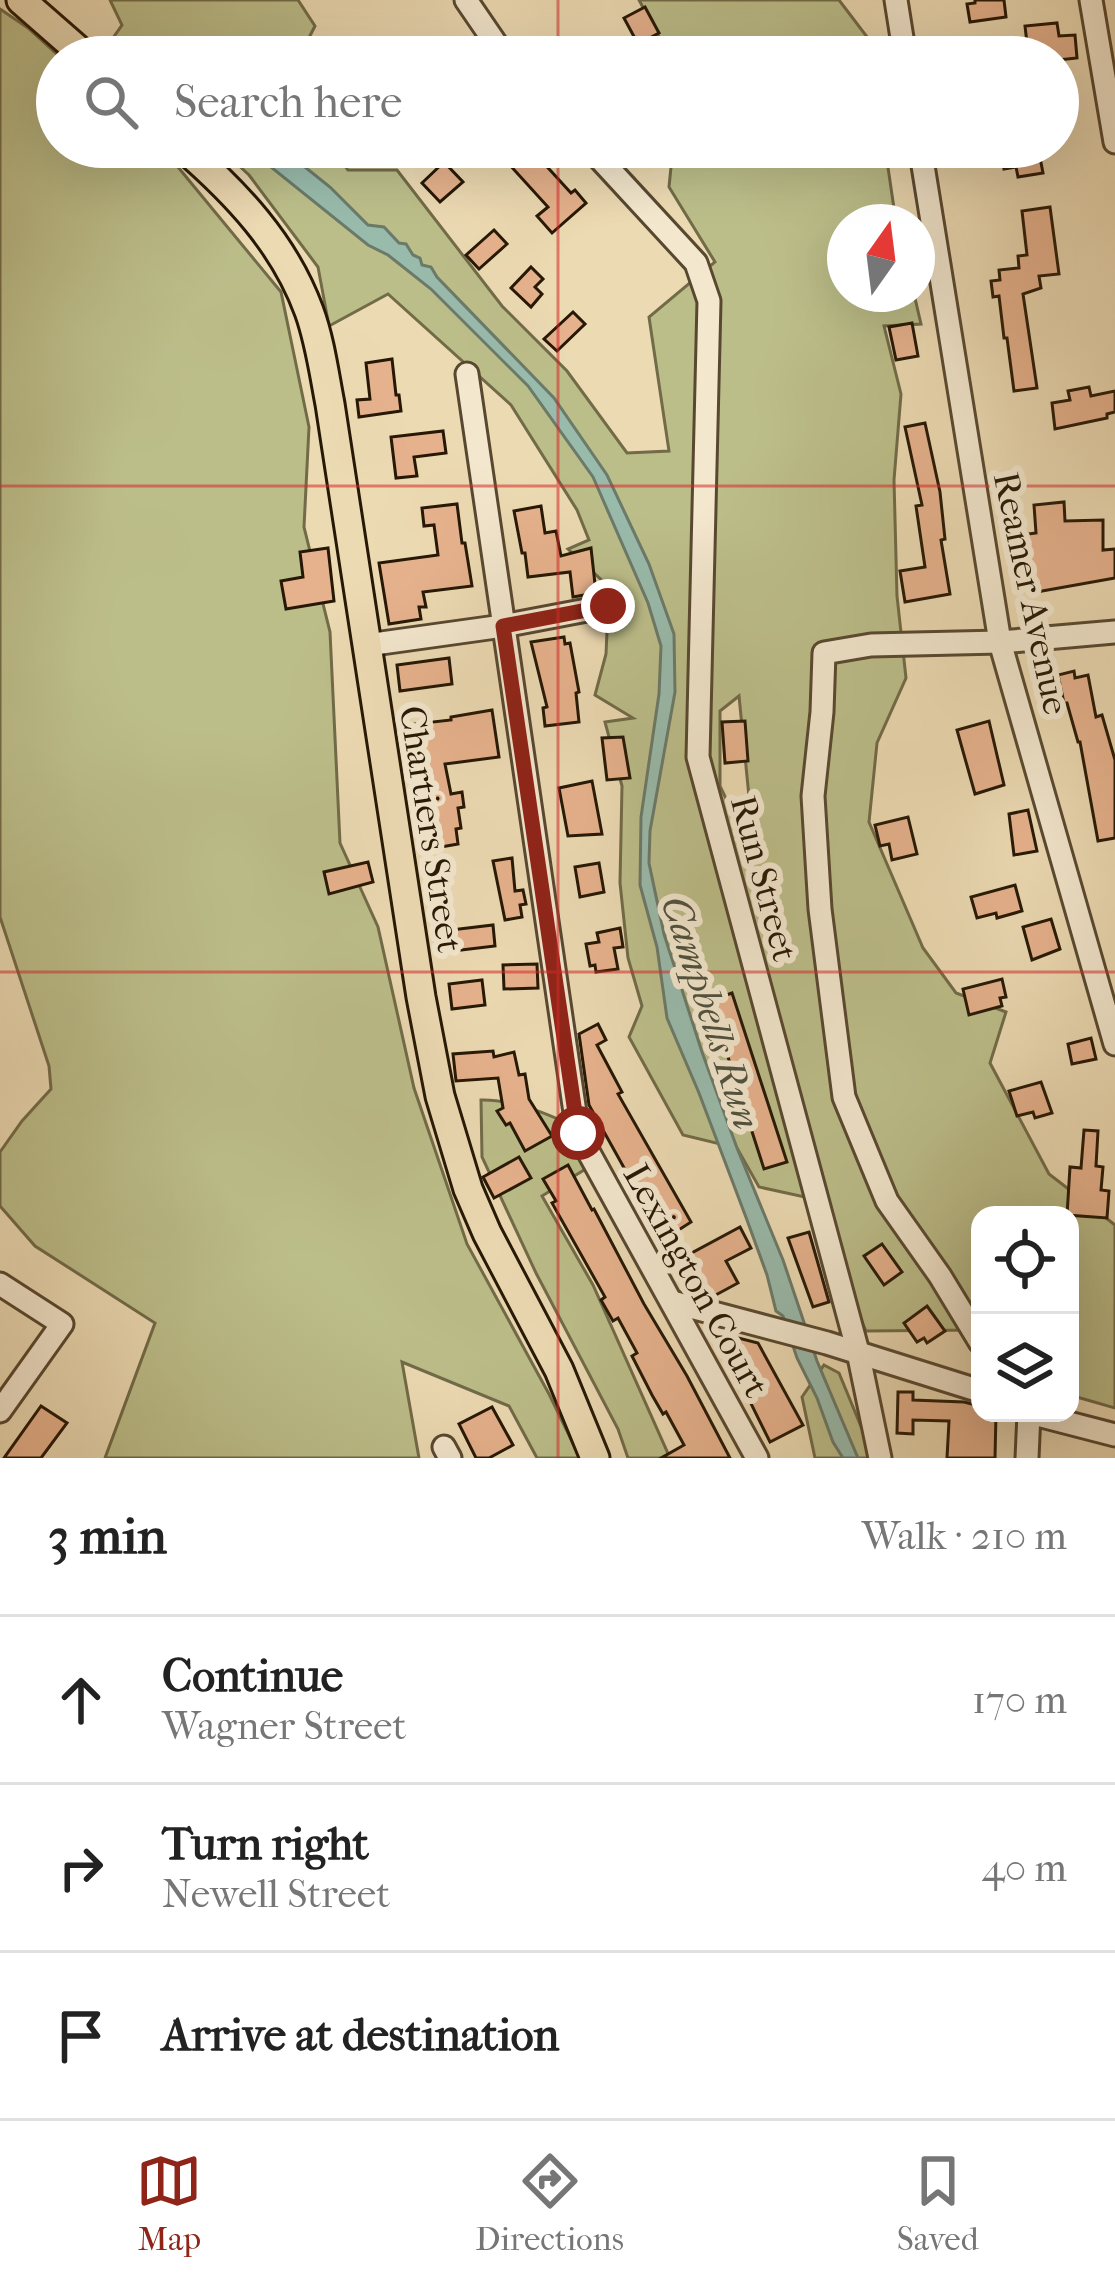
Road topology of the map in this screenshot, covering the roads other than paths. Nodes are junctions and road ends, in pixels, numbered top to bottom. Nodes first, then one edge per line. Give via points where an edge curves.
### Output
1 (21, 0) edge
2 (466, 0) edge
3 (896, 0) edge
4 (1090, 0) edge
5 (62, 36) edge
6 (491, 36) edge
7 (902, 36) edge
8 (1115, 142) edge
9 (206, 168) edge
10 (608, 168) edge
11 (923, 168) edge
12 (467, 374) dead end
13 (608, 606) dead end
14 (503, 626) junction
15 (1115, 632) edge
16 (1000, 642) junction
17 (367, 645) junction
18 (1115, 1044) edge
19 (0, 1284) edge
20 (672, 1302) junction
21 (971, 1327) edge
22 (858, 1352) junction
23 (971, 1388) edge
24 (0, 1411) edge
25 (1029, 1422) edge
26 (1064, 1422) edge
27 (1115, 1435) edge
28 (596, 1458) edge
29 (757, 1458) edge
30 (880, 1458) edge
31 (1027, 1458) edge

1 - 5 main road
2 - 6 street
3 - 7 street
4 - 8 street
9 - 17 main road, Chartiers Street via 272,238 309,311
10 - 22 street, Run Street via 696,263 709,301 698,757
11 - 16 street, Reamer Avenue
12 - 14 street
13 - 14 street
14 - 17 street
14 - 20 street, Lexington Court via 578,1133
15 - 16 street
16 - 18 street, Reamer Avenue
16 - 21 street via 824,652 813,796 844,1097 886,1202
17 - 28 main road, Chartiers Street via 430,1049 452,1142
19 - 24 street via 62,1324
20 - 22 street
20 - 29 street, Lexington Court
22 - 23 street
22 - 30 street, Run Street
25 - 31 street
26 - 27 street

